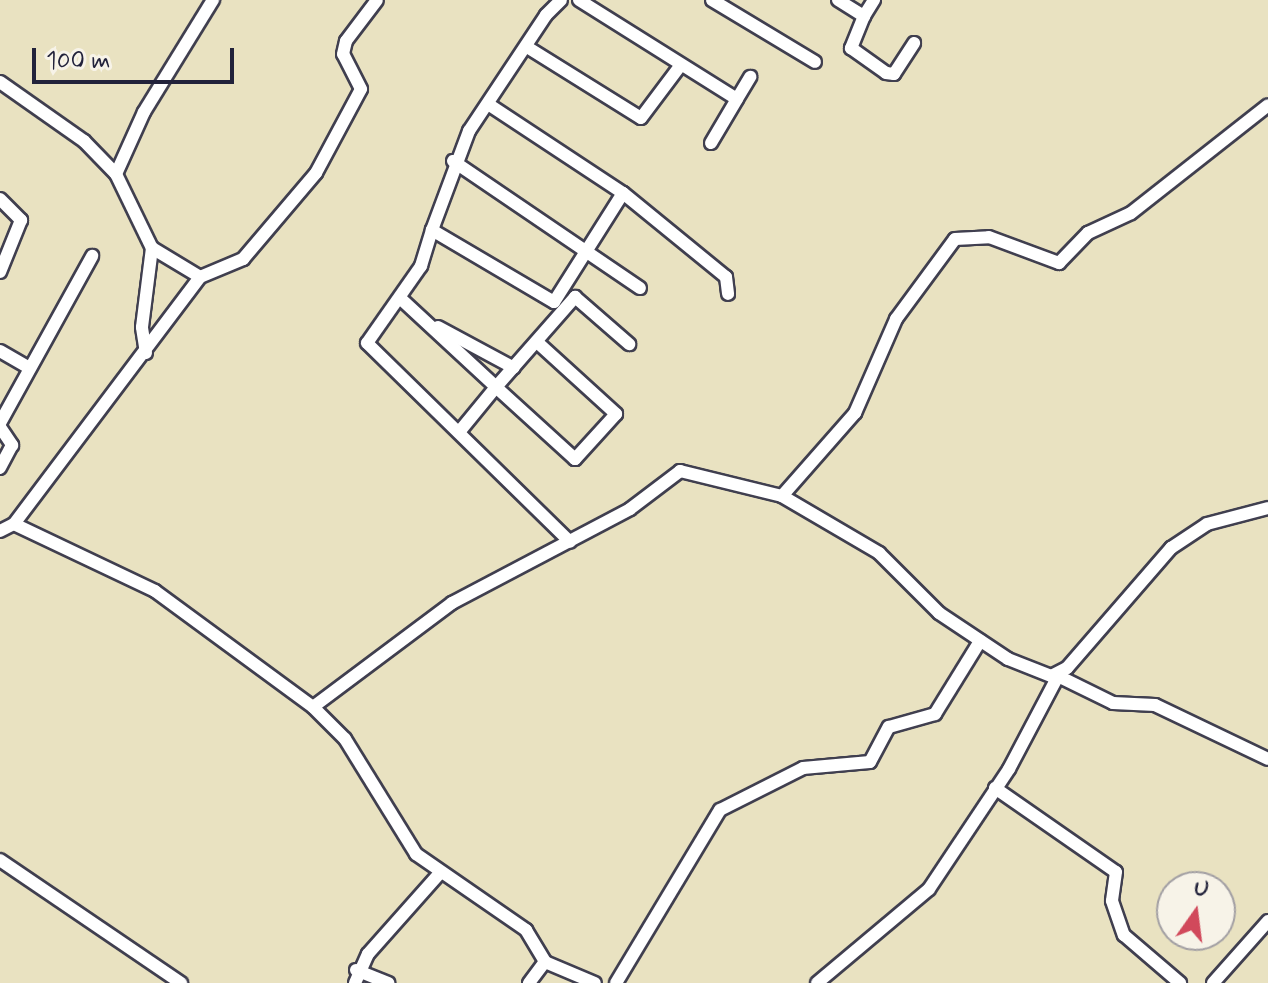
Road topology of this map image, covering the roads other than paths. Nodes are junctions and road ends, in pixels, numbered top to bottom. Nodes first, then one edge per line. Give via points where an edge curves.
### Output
1 (213, 0) edge
2 (377, 0) edge
3 (561, 0) edge
4 (579, 0) edge
5 (712, 0) edge
6 (838, 0) edge
7 (874, 0) edge
8 (864, 16) junction
9 (914, 43) dead end
10 (527, 47) junction
11 (815, 62) dead end
12 (680, 66) junction
13 (750, 77) dead end
14 (0, 82) edge
15 (737, 99) junction
16 (488, 104) junction
17 (1268, 105) edge
18 (711, 143) dead end
19 (453, 161) junction
20 (116, 174) junction
21 (623, 193) junction
22 (0, 199) edge
23 (432, 230) junction
24 (586, 246) junction
25 (152, 248) junction
26 (92, 256) dead end
27 (0, 271) edge
28 (200, 277) junction
29 (640, 288) dead end
30 (728, 294) dead end
31 (400, 298) junction
32 (421, 318) junction
33 (537, 342) junction
34 (629, 344) dead end
35 (0, 351) edge
36 (146, 353) junction
37 (28, 367) junction
38 (514, 368) junction
39 (496, 387) junction
40 (0, 425) edge
41 (459, 432) junction
42 (0, 468) edge
43 (782, 496) junction
44 (1268, 508) edge
45 (14, 524) junction
46 (0, 531) edge
47 (570, 542) junction
48 (980, 641) junction
49 (1058, 676) junction
50 (313, 707) junction
51 (1268, 759) edge
52 (995, 788) junction
53 (0, 860) edge
54 (439, 874) junction
55 (1268, 921) edge
56 (545, 962) junction
57 (356, 977) edge
58 (181, 983) edge
59 (388, 983) edge
60 (529, 983) edge
61 (595, 983) edge
62 (616, 983) edge
63 (817, 983) edge
64 (1180, 983) edge
65 (1213, 983) edge

1 - 20 street via 144,112
2 - 28 street via 346,41 343,54 361,89 316,173 264,239 233,265
3 - 10 street
4 - 12 street
5 - 11 street
6 - 8 street
7 - 8 street
8 - 9 street via 848,45 886,73 894,74
10 - 12 street via 641,118
10 - 16 street
12 - 15 street
13 - 15 street
14 - 20 street via 84,141
15 - 18 street
16 - 19 street
16 - 21 street
17 - 43 street via 1131,213 1088,233 1059,263 989,237 955,239 896,319 855,413
19 - 23 street
19 - 24 street
20 - 25 street
21 - 24 street
21 - 30 street via 726,277
22 - 27 street via 21,220
23 - 24 street via 549,303
23 - 31 street via 421,266
24 - 29 street
25 - 28 street
25 - 36 street via 142,327
26 - 37 street
28 - 36 street
31 - 32 street
31 - 41 street via 367,343
32 - 38 street
32 - 39 street
33 - 34 street via 575,297
33 - 38 street
33 - 39 street via 616,414 575,459
35 - 37 street
36 - 45 street
37 - 40 street
38 - 39 street
39 - 41 street
40 - 42 street via 12,445
41 - 47 street
43 - 47 street via 680,471 630,509
43 - 48 street via 879,553 912,590
44 - 49 street via 1207,524 1171,548
45 - 46 street
45 - 50 street via 155,591
47 - 50 street via 452,603
48 - 49 street
48 - 62 street via 935,714 889,727 870,762 803,768 720,810
49 - 51 street via 1113,703 1155,705
49 - 52 street
50 - 54 street via 345,739 416,854
52 - 63 street via 914,908
52 - 64 street via 1116,872 1112,901 1124,935
53 - 58 street
54 - 56 street via 526,930
54 - 57 street
55 - 65 street
56 - 60 street
56 - 61 street
57 - 59 street

